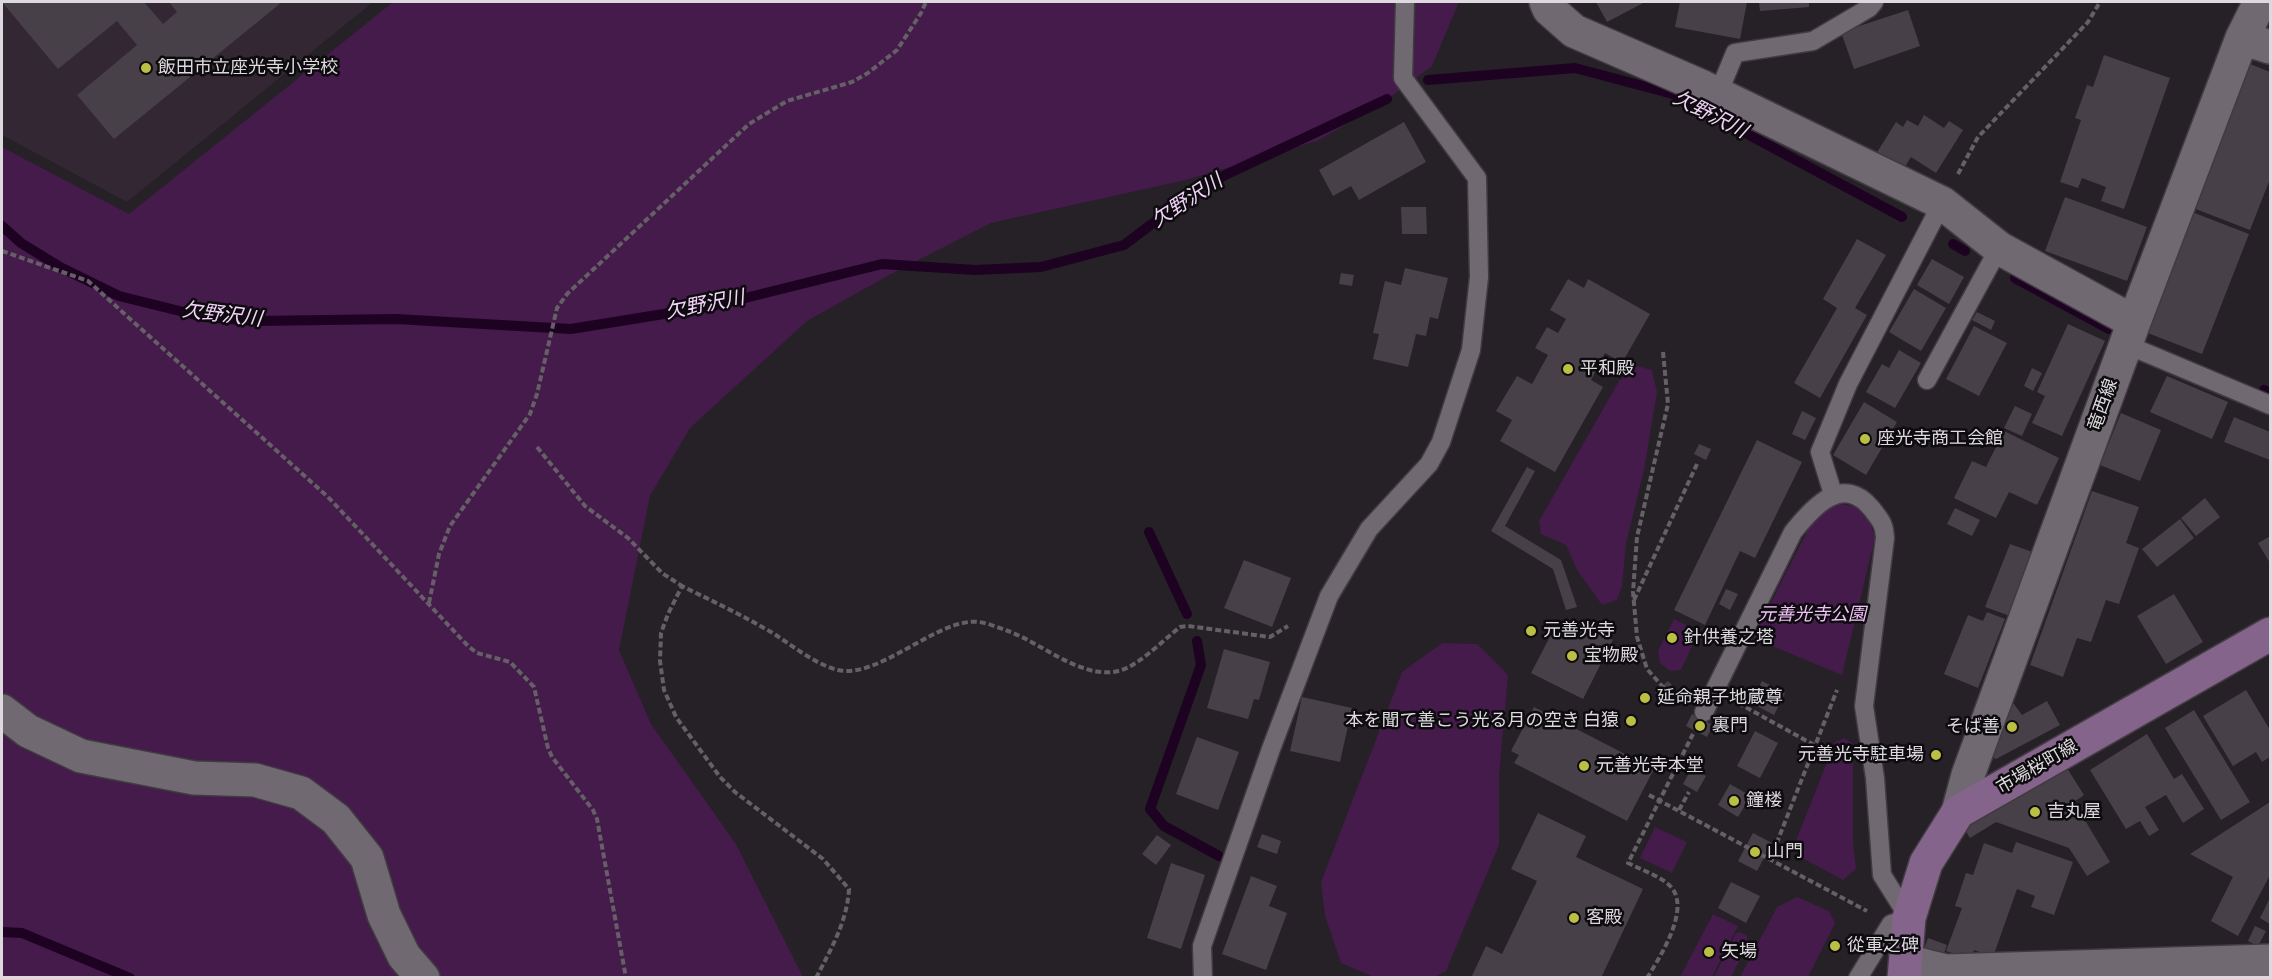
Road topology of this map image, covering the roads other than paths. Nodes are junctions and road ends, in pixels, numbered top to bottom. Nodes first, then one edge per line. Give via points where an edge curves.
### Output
1 (1405, 2) edge
2 (1546, 2) edge
3 (1874, 2) edge
4 (2260, 2) edge
5 (2256, 43) edge
6 (1718, 94) junction
7 (1942, 202) junction
8 (1999, 248) junction
9 (2130, 333) junction
10 (1927, 380) dead end
11 (2271, 405) edge
12 (1833, 494) junction
13 (2271, 634) edge
14 (2, 711) edge
15 (1704, 712) road end
16 (1958, 812) junction
17 (1900, 921) junction
18 (2271, 961) edge
19 (1905, 969) edge
20 (423, 978) edge
21 (1203, 978) edge
22 (1858, 978) edge

1 - 21 lane via 1403,78 1477,178 1479,277 1471,350 1441,442 1429,464 1369,529 1328,599 1202,946
2 - 6 street via 1574,32
3 - 6 lane via 1813,41 1735,53
4 - 5 street, 竜西線
5 - 9 street, 竜西線
6 - 7 street
7 - 8 street
7 - 12 lane via 1848,384 1820,452
8 - 9 street
8 - 10 lane
9 - 11 lane
9 - 16 street, 竜西線 via 1968,775
12 - 15 lane via 1812,508 1793,532
12 - 17 lane via 1852,494 1865,501 1884,524 1864,706 1875,778 1882,875
13 - 16 main road, 市場桜町線
14 - 20 street via 28,731 81,756 194,778 255,780 301,793 336,819 367,858 384,915 404,956
16 - 17 main road, 市場桜町線 via 1926,863
17 - 19 main road, 市場桜町線
17 - 22 lane
18 - 19 street

